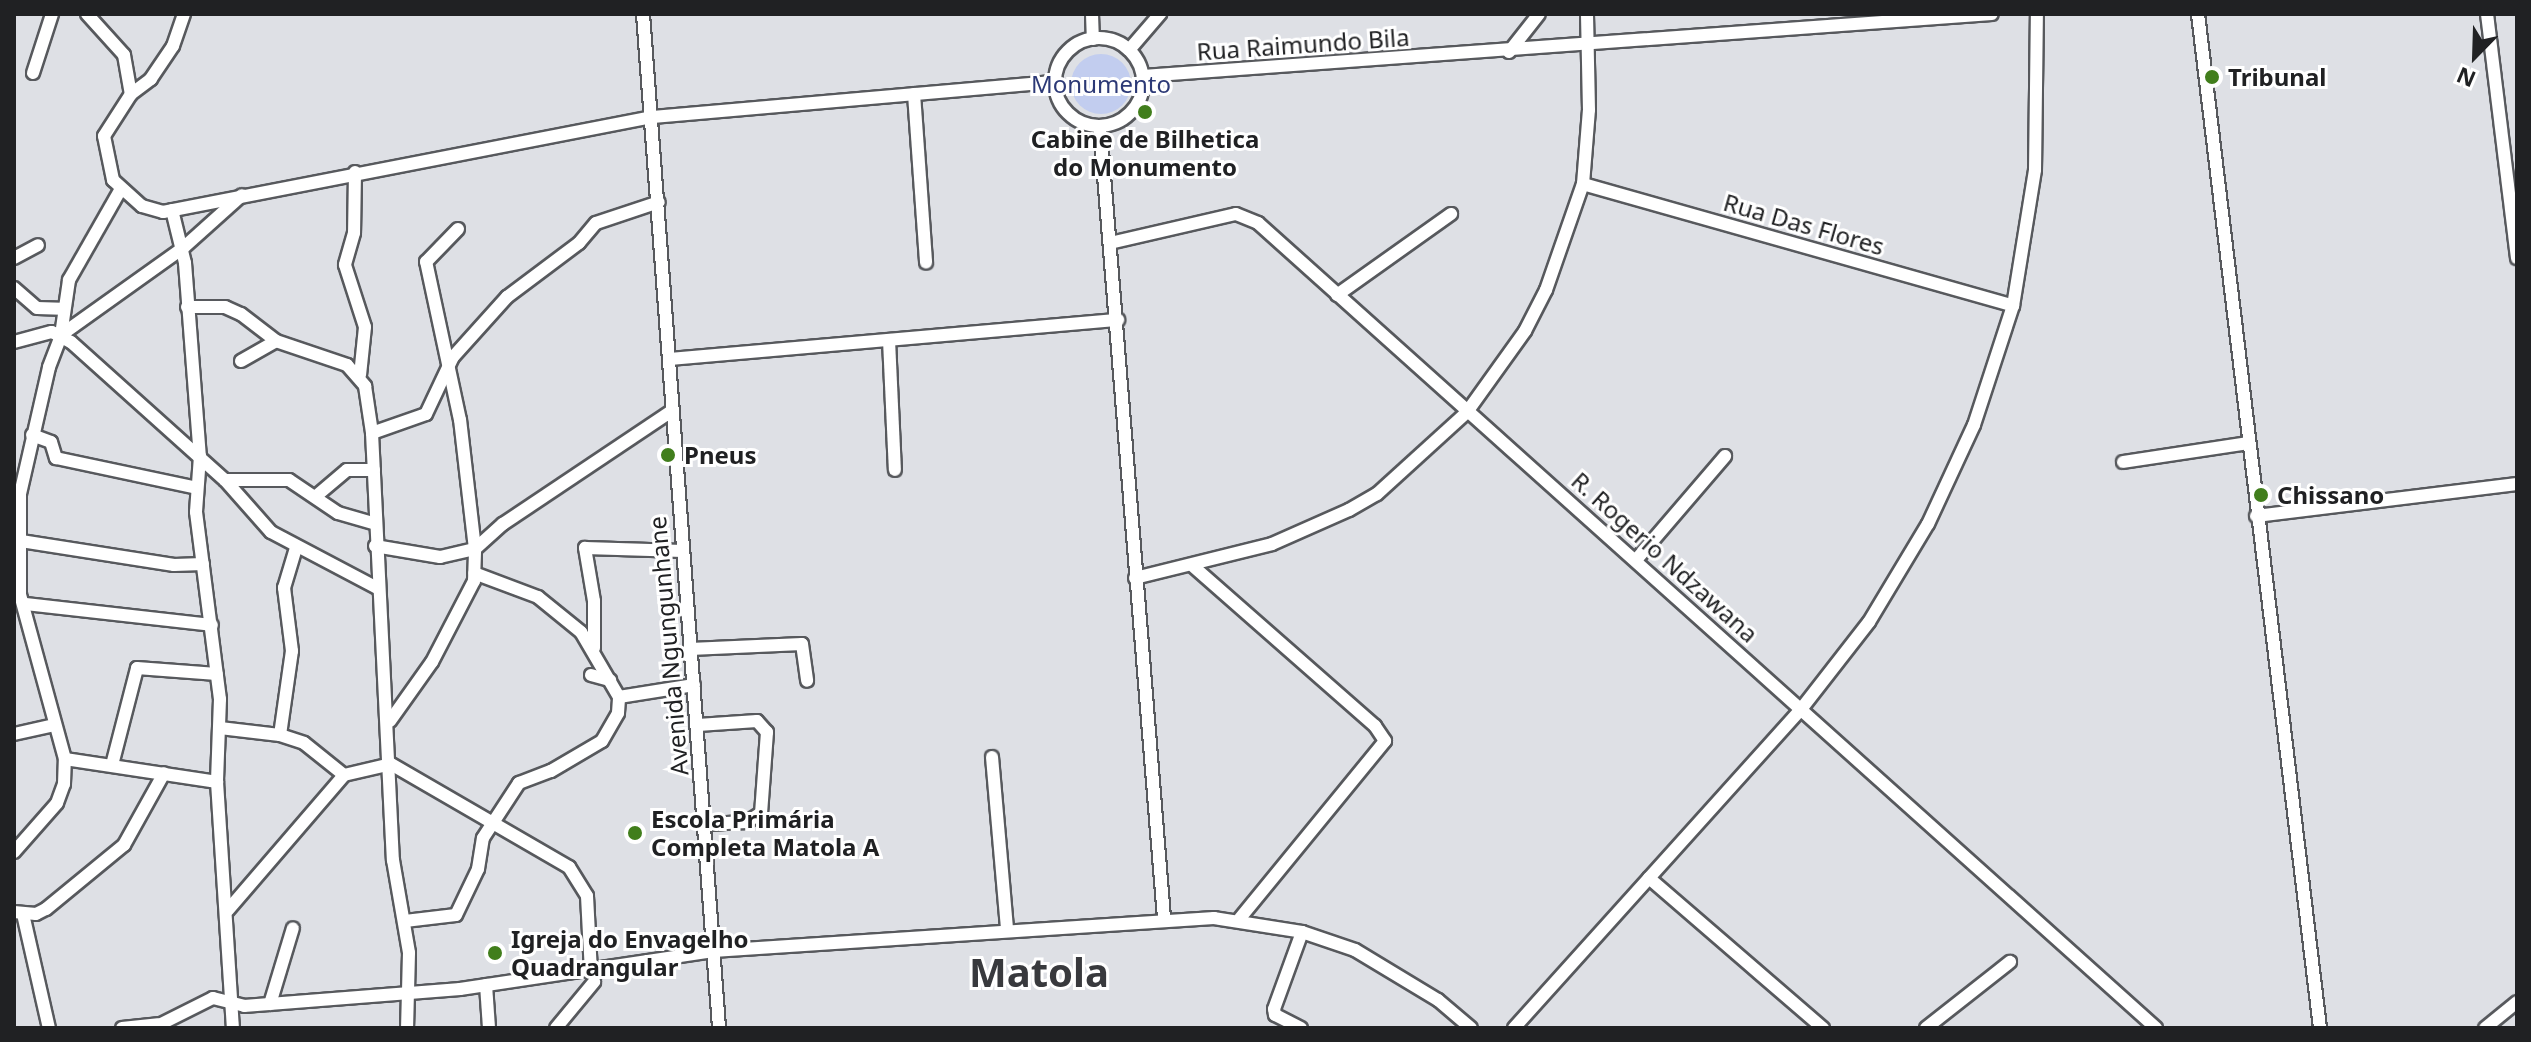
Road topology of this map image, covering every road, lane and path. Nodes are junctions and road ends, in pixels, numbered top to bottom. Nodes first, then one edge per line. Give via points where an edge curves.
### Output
1 (52, 14) edge
2 (87, 14) edge
3 (184, 14) edge
4 (643, 14) edge
5 (1092, 14) edge
6 (1160, 14) edge
7 (1539, 14) edge
8 (1587, 14) edge
9 (1992, 14) edge
10 (2037, 14) edge
11 (2198, 14) edge
12 (2487, 14) edge
13 (1948, 15) edge
14 (1093, 39) junction
15 (1588, 46) junction
16 (1129, 50) junction
17 (1509, 52) junction
18 (33, 73) dead end
19 (1143, 76) junction
20 (1055, 82) junction
21 (131, 94) junction
22 (914, 94) junction
23 (653, 117) junction
24 (1100, 126) junction
25 (355, 172) junction
26 (1583, 184) junction
27 (121, 189) junction
28 (244, 194) junction
29 (659, 202) junction
30 (172, 210) junction
31 (1451, 214) dead end
32 (458, 229) dead end
33 (1110, 243) junction
34 (38, 245) dead end
35 (183, 248) junction
36 (14, 258) edge
37 (2517, 258) edge
38 (926, 263) dead end
39 (14, 288) edge
40 (1337, 295) junction
41 (2013, 306) junction
42 (187, 307) junction
43 (61, 309) junction
44 (1118, 320) junction
45 (61, 335) junction
46 (889, 340) junction
47 (276, 341) junction
48 (14, 342) edge
49 (670, 359) junction
50 (241, 361) dead end
51 (447, 365) junction
52 (360, 375) junction
53 (670, 412) junction
54 (1467, 412) junction
55 (372, 433) junction
56 (32, 435) junction
57 (2248, 443) junction
58 (200, 456) junction
59 (1725, 456) dead end
60 (2123, 462) dead end
61 (374, 470) junction
62 (895, 470) dead end
63 (225, 480) junction
64 (2517, 484) edge
65 (197, 488) junction
66 (315, 497) junction
67 (2256, 516) junction
68 (374, 523) junction
69 (21, 541) junction
70 (375, 546) junction
71 (296, 548) junction
72 (475, 549) junction
73 (683, 551) junction
74 (1636, 560) junction
75 (203, 564) junction
76 (1194, 567) junction
77 (474, 573) junction
78 (1135, 578) junction
79 (377, 588) junction
80 (25, 604) junction
81 (212, 625) junction
82 (594, 648) junction
83 (690, 649) junction
84 (217, 674) junction
85 (591, 675) dead end
86 (610, 680) junction
87 (807, 681) dead end
88 (694, 685) junction
89 (619, 697) junction
90 (1802, 708) junction
91 (390, 721) junction
92 (55, 725) junction
93 (698, 725) junction
94 (220, 728) junction
95 (14, 734) edge
96 (280, 735) junction
97 (992, 757) dead end
98 (65, 759) junction
99 (391, 764) junction
100 (112, 765) junction
101 (164, 773) junction
102 (344, 775) junction
103 (217, 782) junction
104 (493, 822) junction
105 (706, 824) junction
106 (15, 849) edge
107 (1649, 878) junction
108 (228, 910) junction
109 (19, 913) edge
110 (1164, 918) junction
111 (1240, 918) junction
112 (405, 921) junction
113 (293, 928) dead end
114 (1007, 928) junction
115 (1302, 932) junction
116 (713, 951) junction
117 (2010, 962) dead end
118 (592, 977) junction
119 (486, 985) junction
120 (407, 992) junction
121 (231, 1002) junction
122 (2517, 1002) edge
123 (270, 1004) junction
124 (156, 1026) edge
125 (49, 1028) edge
126 (122, 1028) edge
127 (233, 1028) edge
128 (407, 1028) edge
129 (489, 1028) edge
130 (556, 1028) edge
131 (719, 1028) edge
132 (1301, 1028) edge
133 (1471, 1028) edge
134 (1514, 1028) edge
135 (1823, 1028) edge
136 (1926, 1028) edge
137 (2156, 1028) edge
138 (2320, 1028) edge
139 (2485, 1028) edge

1 - 18 street
2 - 21 street via 124,55
3 - 21 street via 173,46 151,79
4 - 23 street
5 - 14 street
6 - 16 street
7 - 17 street
8 - 15 street
9 - 13 street, Rua Raimundo Bila
10 - 41 street via 2035,170
11 - 57 street
12 - 37 street
13 - 15 street, Rua Raimundo Bila
14 - 16 street
14 - 20 street via 1062,58
15 - 17 street, Rua Raimundo Bila
15 - 26 street
16 - 19 street
17 - 19 street, Rua Raimundo Bila
19 - 24 street via 1133,111
20 - 22 street
20 - 24 street via 1070,115
21 - 27 street via 104,136 106,161
22 - 23 street
22 - 38 street
23 - 25 street
23 - 29 street, Avenida Ngungunhane
24 - 33 street
25 - 28 street
25 - 52 street via 354,233 345,265 365,327
26 - 41 street, Rua Das Flores
26 - 54 street via 1546,290 1525,331
27 - 30 street via 142,206
27 - 43 street via 72,272
28 - 30 street
28 - 35 street
29 - 49 street, Avenida Ngungunhane
29 - 51 street via 596,223 579,243 507,297
30 - 35 street
31 - 40 street
32 - 51 street via 426,262
33 - 40 street, R. Rogerio Ndzawana via 1245,215
33 - 44 street
34 - 36 street
35 - 42 street
35 - 45 street
39 - 43 street via 37,308
40 - 54 street, R. Rogerio Ndzawana
41 - 90 street via 1974,425 1928,524 1869,622
42 - 47 street via 225,307
42 - 58 street
43 - 45 street
44 - 46 street
44 - 78 street
45 - 48 street via 32,335
45 - 56 street
45 - 58 street via 101,363
46 - 49 street
46 - 62 street
47 - 50 street
47 - 52 street via 335,360
49 - 53 street, Avenida Ngungunhane
51 - 55 street via 426,414
51 - 72 street via 460,420
52 - 55 street
53 - 72 street via 503,524
53 - 73 street, Avenida Ngungunhane
54 - 74 street, R. Rogerio Ndzawana
54 - 76 street via 1399,475 1349,510 1272,544
55 - 61 street
56 - 65 street via 51,442 56,458
56 - 69 street via 18,511
57 - 60 street
57 - 67 street
58 - 63 street
58 - 65 street
59 - 74 street
61 - 66 street via 347,470
61 - 68 street
63 - 66 street via 289,480
63 - 71 street via 271,532
64 - 67 street
65 - 75 street
66 - 68 street via 338,513
67 - 138 street
68 - 70 street
69 - 75 street via 174,565
69 - 80 street via 20,594
70 - 72 street via 440,557
70 - 79 street
71 - 79 street
71 - 96 street via 284,588 292,651
72 - 77 street
73 - 82 street via 585,548 594,601
73 - 83 street, Avenida Ngungunhane
74 - 90 street, R. Rogerio Ndzawana
75 - 81 street
76 - 78 street
76 - 111 street via 1375,726 1385,741
77 - 82 street via 538,597
77 - 91 street via 447,636
78 - 110 street
79 - 91 street
80 - 81 street
80 - 92 street via 25,622
81 - 84 street
82 - 86 street
83 - 87 street via 802,644
83 - 88 street, Avenida Ngungunhane
84 - 94 street
84 - 100 street via 137,668
85 - 86 street
86 - 89 street
88 - 89 street
88 - 93 street, Avenida Ngungunhane
89 - 104 street via 611,734 551,771 519,783
90 - 107 street
90 - 137 street, R. Rogerio Ndzawana
91 - 99 street
92 - 95 street
92 - 98 street
93 - 105 street, Avenida Ngungunhane
93 - 105 street via 757,721 767,732 761,813 747,822
94 - 96 street
94 - 103 street
96 - 102 street via 316,749
97 - 114 street
98 - 100 street
98 - 106 street via 57,803
99 - 102 street
99 - 104 street
99 - 112 street via 393,860
100 - 101 street
101 - 103 street
101 - 109 street via 124,845 46,909
102 - 108 street
103 - 108 street
104 - 112 street via 456,915
104 - 118 street via 558,858 579,879 591,913
105 - 116 street, Avenida Ngungunhane
107 - 134 street
107 - 135 street
108 - 121 street
109 - 125 street
110 - 111 street
110 - 114 street
111 - 115 street
112 - 120 street
113 - 123 street
114 - 116 street
115 - 132 street via 1274,1009 1275,1015
115 - 133 street via 1392,969
116 - 118 street
116 - 131 street, Avenida Ngungunhane
117 - 136 street
118 - 119 street
118 - 130 street
119 - 120 street
119 - 129 street
120 - 123 street
120 - 128 street
121 - 123 street
121 - 124 street via 213,998
121 - 127 street
122 - 139 street
124 - 126 street

